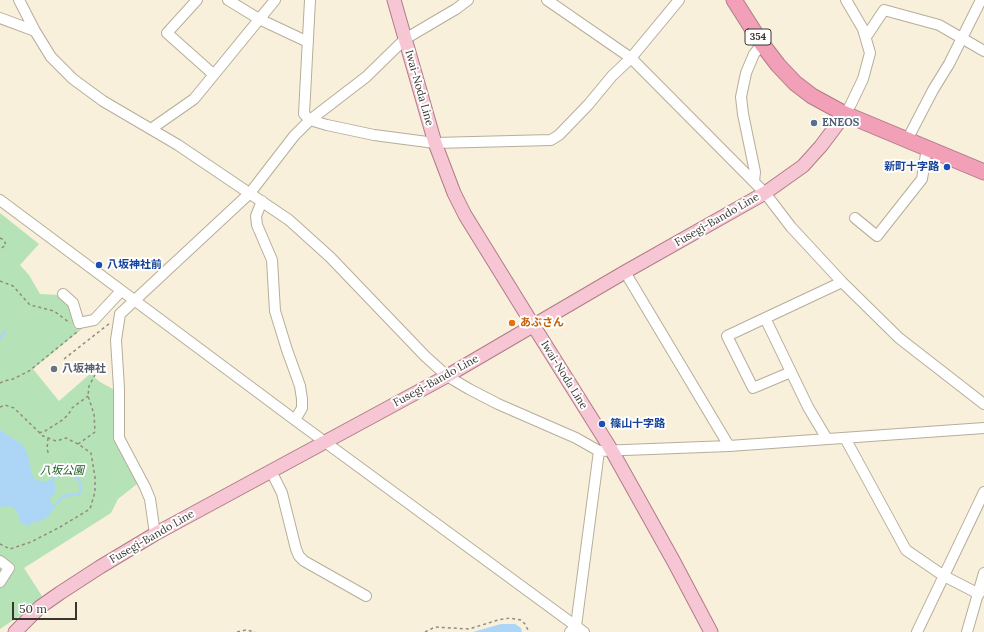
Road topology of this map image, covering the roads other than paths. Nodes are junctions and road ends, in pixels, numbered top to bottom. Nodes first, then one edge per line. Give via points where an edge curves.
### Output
1 (19, 0) edge
2 (197, 0) edge
3 (228, 0) edge
4 (275, 0) edge
5 (310, 0) edge
6 (394, 0) edge
7 (468, 0) edge
8 (547, 0) edge
9 (679, 0) edge
10 (734, 0) edge
11 (846, 0) edge
12 (980, 0) edge
13 (0, 18) edge
14 (259, 19) junction
15 (35, 31) junction
16 (866, 37) junction
17 (962, 38) junction
18 (405, 39) junction
19 (308, 42) junction
20 (762, 44) junction
21 (984, 51) edge
22 (631, 58) junction
23 (213, 74) junction
24 (845, 114) junction
25 (310, 120) junction
26 (151, 129) junction
27 (907, 140) junction
28 (435, 143) junction
29 (927, 148) junction
30 (984, 172) edge
31 (754, 182) junction
32 (250, 193) junction
33 (765, 193) junction
34 (0, 200) edge
35 (262, 201) junction
36 (855, 218) dead end
37 (625, 272) junction
38 (842, 282) junction
39 (121, 291) junction
40 (63, 294) dead end
41 (135, 301) junction
42 (765, 318) junction
43 (533, 325) junction
44 (791, 372) junction
45 (448, 376) junction
46 (984, 404) edge
47 (295, 420) junction
48 (984, 428) edge
49 (845, 438) junction
50 (827, 439) junction
51 (326, 442) junction
52 (729, 446) junction
53 (599, 451) junction
54 (612, 451) junction
55 (271, 471) junction
56 (984, 492) edge
57 (982, 503) edge
58 (155, 534) junction
59 (0, 561) edge
60 (984, 574) edge
61 (944, 576) junction
62 (0, 582) edge
63 (979, 594) junction
64 (366, 596) dead end
65 (577, 630) edge
66 (14, 632) edge
67 (711, 632) edge
68 (917, 632) edge
69 (967, 632) edge

1 - 15 street
2 - 23 street via 168,33
3 - 14 street
4 - 14 street
5 - 19 street
6 - 18 main road, Iwai-Noda Line
7 - 18 street
8 - 22 street
9 - 22 street
10 - 20 highway, 354
11 - 16 street
12 - 17 street
13 - 15 street
14 - 19 street
14 - 23 street
15 - 26 street via 51,57 73,79 103,101
16 - 17 street via 884,10 938,25
16 - 24 street via 870,53 867,66
17 - 21 street
17 - 27 street
18 - 25 street via 366,77
18 - 28 main road, Iwai-Noda Line
19 - 25 street via 304,114
20 - 24 highway, 354 via 799,86
20 - 31 street via 754,54 746,73 741,97 755,172
22 - 28 street via 568,127 551,140
22 - 31 street
23 - 26 street via 194,99
24 - 27 highway, 354
24 - 33 main road, Fusegi-Bando Line via 803,166
25 - 28 street via 374,135
25 - 32 street via 294,136
26 - 32 street
27 - 29 highway, 354
28 - 43 main road, Iwai-Noda Line via 460,204
29 - 30 highway, 354
29 - 36 street via 922,179 877,236
31 - 33 street
32 - 35 street
32 - 41 street
33 - 37 main road, Fusegi-Bando Line
33 - 38 street via 791,227
34 - 39 street
35 - 45 street via 309,237 425,356
35 - 47 street via 258,209 257,225 272,260 275,311 302,399 302,408
37 - 43 main road, Fusegi-Bando Line
37 - 52 street
38 - 42 street
38 - 46 street via 899,338
39 - 40 street via 94,320 79,323 73,303
39 - 41 street
41 - 47 street
41 - 58 street via 120,314 116,340 119,438 150,499
42 - 44 street
42 - 44 street via 727,336 753,388
43 - 45 main road, Fusegi-Bando Line
43 - 54 main road, Iwai-Noda Line
44 - 50 street
45 - 51 main road, Fusegi-Bando Line
45 - 53 street via 498,404 576,438
47 - 51 street
48 - 49 street
49 - 50 street
49 - 61 street via 906,550
50 - 52 street
51 - 55 main road, Fusegi-Bando Line
51 - 65 street
52 - 54 street
53 - 54 street
53 - 65 street
54 - 67 main road, Iwai-Noda Line
55 - 58 main road, Fusegi-Bando Line
55 - 64 street via 282,493 299,556 304,562
56 - 57 street
57 - 61 street
58 - 66 main road, Fusegi-Bando Line via 60,593 40,607
59 - 62 street via 10,568
60 - 63 street
61 - 63 street
61 - 68 street
63 - 69 street

